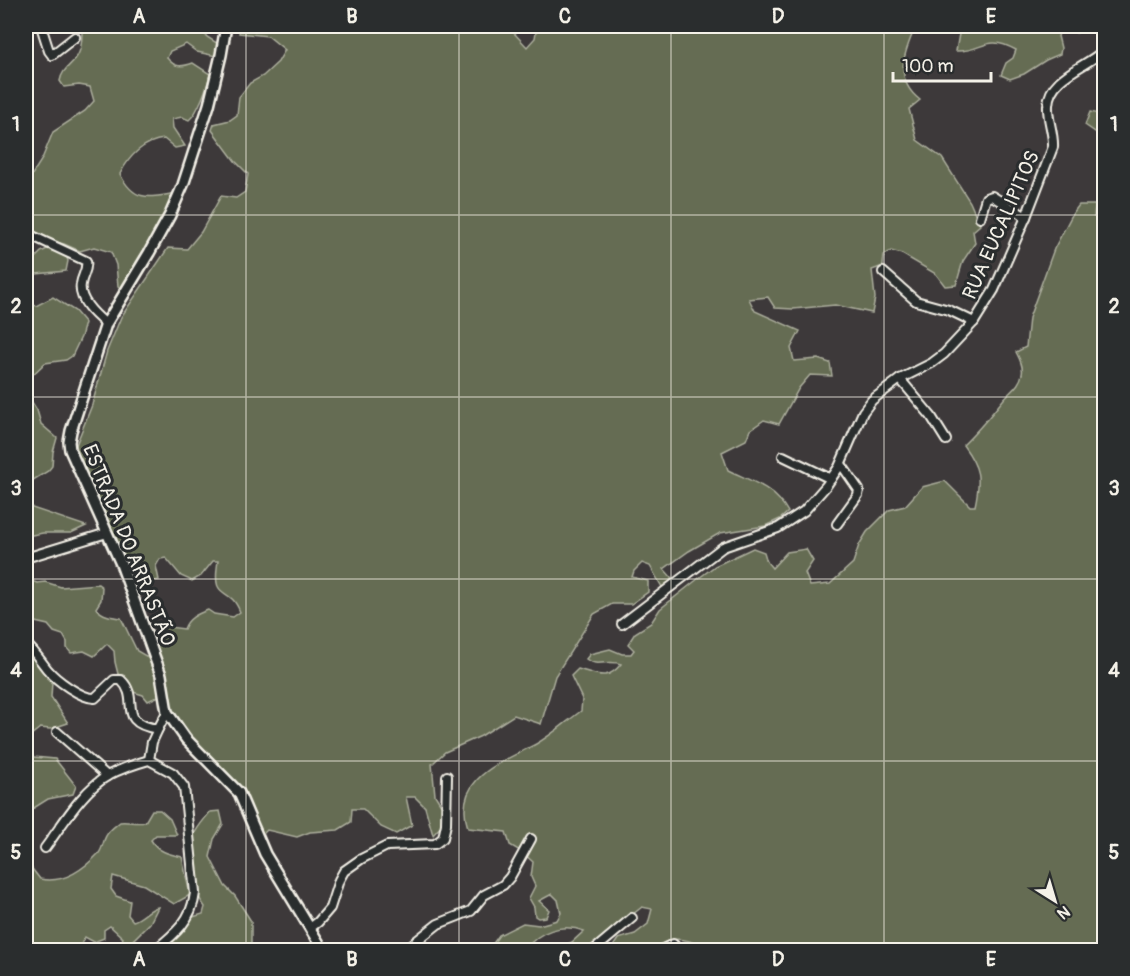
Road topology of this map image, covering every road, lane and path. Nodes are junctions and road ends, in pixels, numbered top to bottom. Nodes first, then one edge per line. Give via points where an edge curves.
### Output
1 (41, 26) edge
2 (226, 26) edge
3 (75, 37) dead end
4 (1104, 53) edge
5 (1026, 217) junction
6 (980, 218) dead end
7 (26, 233) edge
8 (883, 272) dead end
9 (974, 322) junction
10 (106, 324) junction
11 (900, 379) junction
12 (945, 440) dead end
13 (783, 456) dead end
14 (841, 464) junction
15 (831, 479) junction
16 (837, 524) dead end
17 (107, 533) junction
18 (32, 556) dead end
19 (622, 624) dead end
20 (26, 644) edge
21 (167, 712) junction
22 (158, 729) junction
23 (57, 732) dead end
24 (149, 760) junction
25 (107, 776) junction
26 (447, 776) dead end
27 (531, 839) dead end
28 (45, 848) dead end
29 (632, 918) dead end
30 (310, 928) junction
31 (155, 951) edge
32 (323, 951) edge
33 (405, 951) edge
34 (594, 951) edge
35 (661, 951) edge
36 (679, 951) edge

1 - 3 street via 52,55
2 - 10 street, ESTRADA DO ARRASTÃO via 209,105 183,185 149,253
4 - 5 street, RUA EUCALIPITOS via 1079,67 1049,96 1053,147
5 - 6 street via 992,195 986,198
5 - 9 street, RUA EUCALIPITOS via 994,290
7 - 10 street via 86,261 82,295
8 - 9 street via 916,301
9 - 11 street, RUA EUCALIPITOS via 944,354
10 - 17 street, ESTRADA DO ARRASTÃO via 69,442 74,463
11 - 12 street
11 - 14 street, RUA EUCALIPITOS via 863,412
13 - 15 street
14 - 15 street, RUA EUCALIPITOS
14 - 16 street via 859,490
15 - 19 street, RUA EUCALIPITOS via 804,511 778,528 723,547
17 - 18 street
17 - 21 street, ESTRADA DO ARRASTÃO via 161,675
20 - 22 street via 55,678 87,698 95,698 114,680 121,680 135,721
21 - 22 street
21 - 30 street, ESTRADA DO ARRASTÃO via 186,739 239,793 265,854
22 - 24 street
23 - 25 street
24 - 25 street
24 - 31 street via 173,773 184,787 195,893 194,907 186,921
25 - 28 street via 86,795
26 - 30 street via 443,838 435,844 387,846 344,871 330,908
27 - 33 street via 503,885 484,895 471,911 438,924
29 - 34 street
30 - 32 street, ESTRADA DO ARRASTÃO
35 - 36 street via 673,944

